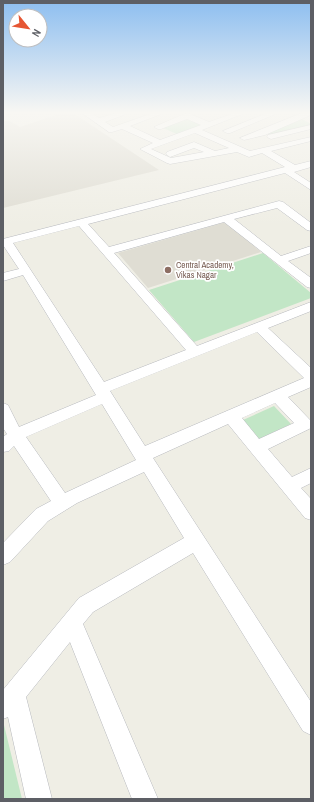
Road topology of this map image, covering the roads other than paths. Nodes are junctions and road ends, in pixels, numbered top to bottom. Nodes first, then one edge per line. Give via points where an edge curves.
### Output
1 (147, 150) edge
2 (232, 150) edge
3 (242, 150) edge
4 (262, 150) edge
5 (269, 150) edge
6 (311, 164) edge
7 (290, 169) junction
8 (311, 187) edge
9 (227, 219) junction
10 (81, 222) junction
11 (309, 224) edge
12 (5, 241) edge
13 (311, 249) edge
14 (106, 251) junction
15 (280, 260) junction
16 (26, 271) junction
17 (3, 277) edge
18 (311, 284) edge
19 (311, 306) edge
20 (260, 326) junction
21 (194, 352) junction
22 (311, 376) edge
23 (311, 382) edge
24 (103, 393) junction
25 (278, 396) junction
26 (3, 409) edge
27 (231, 416) junction
28 (16, 435) junction
29 (3, 446) edge
30 (257, 447) junction
31 (144, 459) junction
32 (311, 475) edge
33 (289, 486) junction
34 (62, 503) junction
35 (311, 512) edge
36 (196, 541) junction
37 (3, 556) edge
38 (72, 622) junction
39 (8, 702) edge
40 (310, 720) edge
41 (38, 799) edge
42 (146, 799) edge

1 - 2 street via 170,161
3 - 4 street via 249,154
5 - 7 street
6 - 7 street
7 - 8 street
7 - 10 street
9 - 11 street via 278,204
9 - 14 street
9 - 15 street
10 - 12 street
10 - 14 street
12 - 16 street
13 - 15 street
14 - 21 street
15 - 18 street
16 - 17 street
16 - 24 street
19 - 20 street
20 - 21 street
20 - 22 street
21 - 24 street
23 - 25 street
24 - 28 street
24 - 31 street
25 - 27 street
25 - 30 street via 305,425
26 - 28 street
27 - 30 street
27 - 31 street
28 - 29 street
28 - 34 street
30 - 33 street
31 - 34 street
31 - 36 street
32 - 33 street
33 - 35 street
34 - 37 street via 42,515
36 - 38 street via 86,605
36 - 40 street
38 - 39 street
38 - 42 street
39 - 41 street

